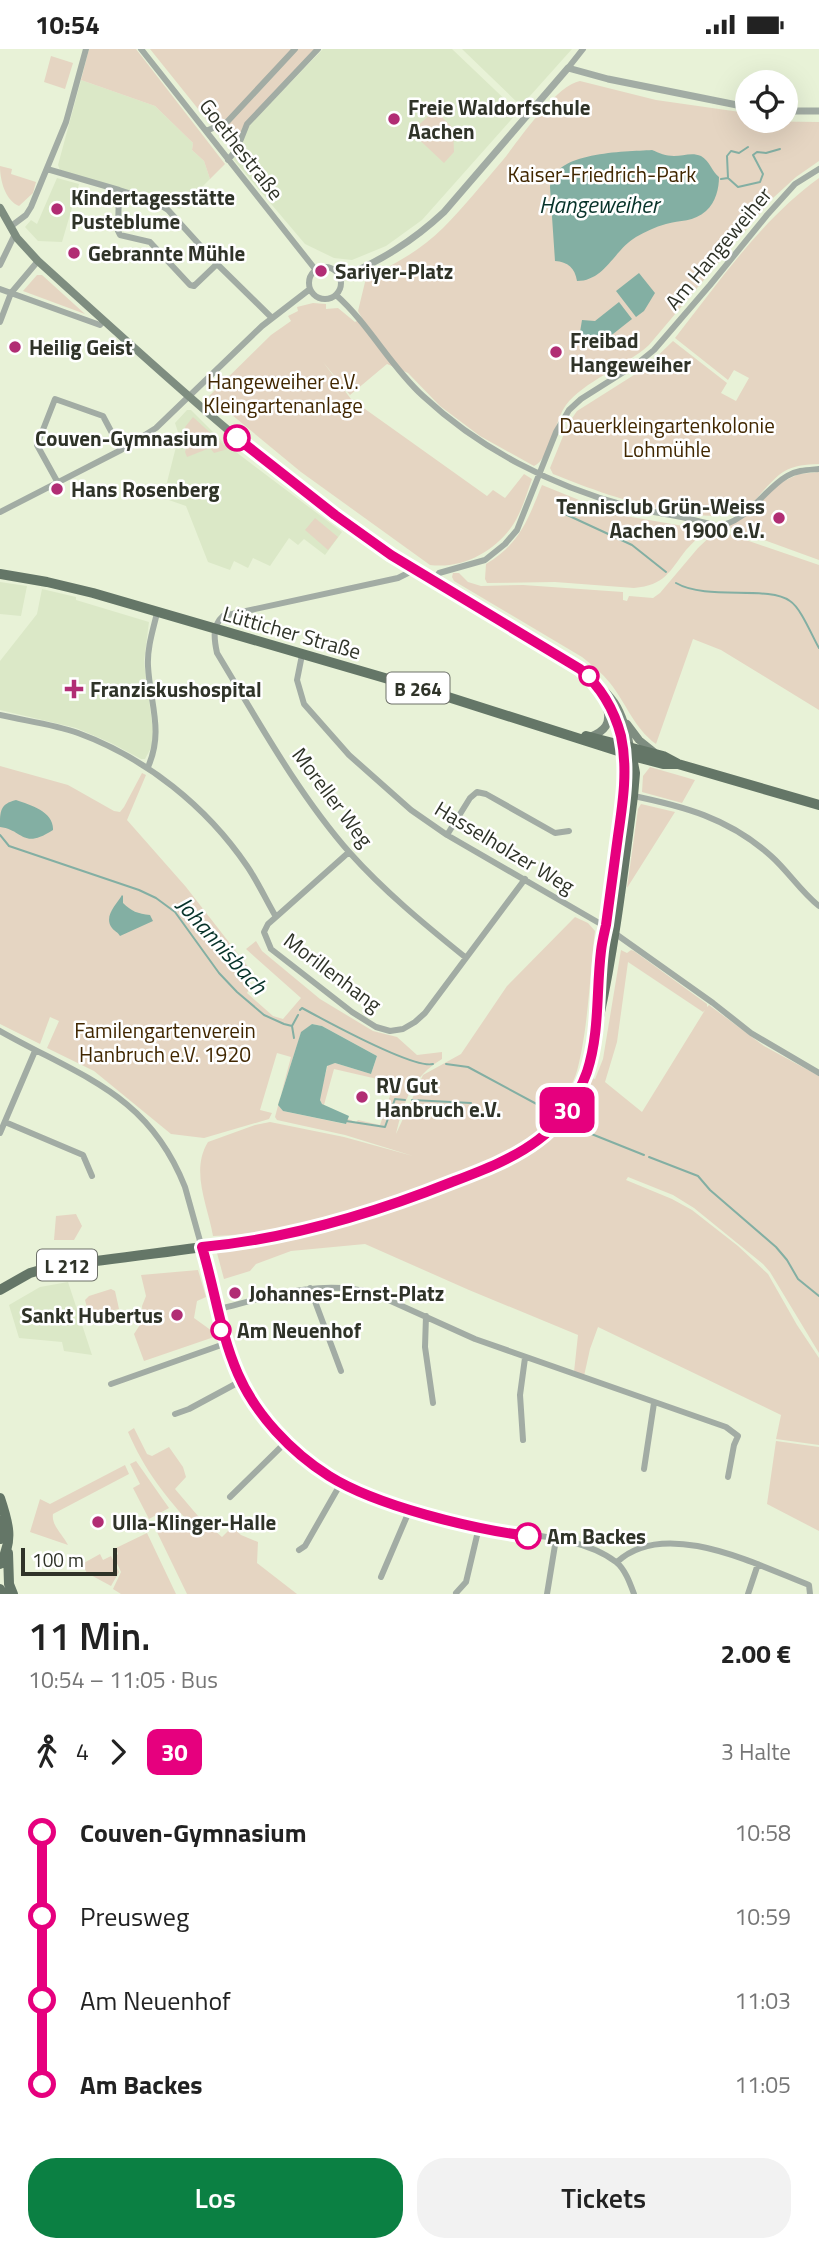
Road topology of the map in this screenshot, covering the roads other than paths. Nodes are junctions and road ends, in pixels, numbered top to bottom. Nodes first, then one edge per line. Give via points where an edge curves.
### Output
1 (86, 49) edge
2 (141, 49) edge
3 (295, 49) edge
4 (318, 49) edge
5 (583, 49) edge
6 (568, 68) junction
7 (735, 105) edge
8 (798, 111) edge
9 (819, 111) edge
10 (206, 131) junction
11 (228, 160) junction
12 (47, 169) junction
13 (819, 169) edge
14 (119, 190) junction
15 (0, 208) edge
16 (12, 231) junction
17 (38, 261) junction
18 (217, 264) junction
19 (0, 265) edge
20 (315, 269) junction
21 (341, 278) junction
22 (0, 289) edge
23 (310, 289) junction
24 (11, 293) junction
25 (336, 295) junction
26 (272, 318) junction
27 (104, 321) junction
28 (0, 322) edge
29 (189, 397) junction
30 (121, 450) junction
31 (819, 469) edge
32 (540, 474) junction
33 (58, 483) junction
34 (0, 512) edge
35 (412, 568) junction
36 (0, 574) edge
37 (434, 581) junction
38 (158, 613) junction
39 (215, 630) junction
40 (302, 655) junction
41 (602, 690) junction
42 (621, 714) junction
43 (0, 715) edge
44 (572, 735) junction
45 (590, 737) junction
46 (627, 750) junction
47 (656, 754) junction
48 (678, 764) junction
49 (148, 767) junction
50 (629, 795) junction
51 (819, 805) edge
52 (569, 831) dead end
53 (447, 835) junction
54 (349, 852) junction
55 (524, 879) junction
56 (819, 907) edge
57 (276, 917) junction
58 (610, 930) junction
59 (465, 957) junction
60 (0, 1031) edge
61 (35, 1051) junction
62 (819, 1073) edge
63 (5, 1122) junction
64 (0, 1133) edge
65 (92, 1176) dead end
66 (202, 1247) junction
67 (310, 1288) junction
68 (0, 1290) edge
69 (219, 1310) junction
70 (426, 1316) junction
71 (227, 1343) junction
72 (525, 1358) junction
73 (341, 1371) dead end
74 (241, 1381) junction
75 (111, 1384) dead end
76 (433, 1403) dead end
77 (654, 1403) junction
78 (175, 1415) dead end
79 (523, 1440) dead end
80 (286, 1442) junction
81 (644, 1469) dead end
82 (728, 1477) dead end
83 (341, 1483) junction
84 (230, 1497) dead end
85 (0, 1499) edge
86 (410, 1509) junction
87 (5, 1512) junction
88 (479, 1527) junction
89 (1, 1533) edge
90 (556, 1539) junction
91 (7, 1549) junction
92 (299, 1550) dead end
93 (617, 1562) junction
94 (0, 1564) edge
95 (758, 1565) junction
96 (381, 1577) dead end
97 (0, 1589) edge
98 (456, 1593) edge
99 (3, 1594) edge
100 (13, 1594) edge
101 (547, 1594) edge
102 (634, 1594) edge
103 (748, 1594) edge
104 (810, 1594) edge

1 - 12 street via 66,123
2 - 10 street, Goethestraße
3 - 10 street via 228,122
4 - 11 street via 247,124
5 - 6 street
6 - 7 street
6 - 21 street via 426,229 391,255
8 - 9 street
10 - 11 street, Goethestraße
11 - 20 street, Goethestraße
12 - 14 street
12 - 16 street via 31,207
13 - 32 street, Am Hangeweiher via 795,184 654,350 569,410
14 - 18 street via 168,210
14 - 18 street via 120,235 150,242 190,285
15 - 16 main road
16 - 17 main road
16 - 19 street
17 - 24 street
17 - 27 main road
18 - 26 street
20 - 21 street via 328,267
20 - 23 street via 309,278
21 - 25 street
22 - 24 street
23 - 25 street via 322,299
23 - 26 street
24 - 27 street via 100,325
24 - 28 street
25 - 32 street via 421,394 468,434
26 - 29 street
27 - 29 main road
29 - 30 street via 156,428
29 - 35 main road via 335,515
30 - 33 street
30 - 33 street via 103,416 55,399 37,445
31 - 32 street via 789,474 750,508 716,526 626,506
32 - 37 street, Am Hangeweiher via 517,530 506,544 485,560 439,573
33 - 34 street
35 - 37 main road
35 - 39 street via 398,577 223,616
36 - 38 main road, Lütticher Straße / B 264 via 74,588
37 - 41 main road via 580,669
38 - 39 main road, Lütticher Straße / B 264
38 - 49 street via 148,665 157,732
39 - 40 main road, Lütticher Straße / B 264
39 - 54 street, Moreller Weg via 216,653 292,776
40 - 44 main road, Lütticher Straße / B 264
40 - 53 street, Hasselholzer Weg via 298,685 310,712 349,755
41 - 42 main road
41 - 45 main road via 608,722 604,730
41 - 46 main road
42 - 46 main road
42 - 47 main road
43 - 49 street, Morillenhang via 76,733
44 - 45 main road, Lütticher Straße / B 264
44 - 46 main road, Lütticher Straße / B 264
45 - 46 main road, Lütticher Straße / B 264
46 - 47 main road, Lütticher Straße / B 264
46 - 48 main road, Lütticher Straße / B 264 via 663,764
46 - 50 main road, L 212
47 - 48 main road, Lütticher Straße / B 264
48 - 51 main road, Lütticher Straße / B 264
49 - 57 street, Morillenhang via 220,832 248,867
50 - 56 street via 708,815 743,832
50 - 58 main road, L 212
52 - 53 street via 555,833 477,792
53 - 55 street, Hasselholzer Weg
54 - 57 street
54 - 59 street, Moreller Weg via 412,915
55 - 58 street, Hasselholzer Weg
55 - 59 street, Morillenhang
57 - 59 street, Morillenhang via 264,932 271,949 352,1012 390,1031 403,1029 425,1013
58 - 62 street, Hasselholzer Weg via 751,1033
58 - 66 main road, L 212 via 607,983 586,1073 568,1109 538,1140 471,1175 388,1207 310,1229
60 - 61 street
61 - 63 street
61 - 66 street via 95,1080 154,1129 179,1173
63 - 64 street
63 - 65 street via 83,1155
66 - 68 main road, L 212 via 51,1267
66 - 69 street
67 - 69 street
67 - 70 street via 340,1286 373,1293
67 - 73 street
69 - 71 street
70 - 72 street
70 - 76 street
71 - 74 street
71 - 75 street
72 - 77 street
72 - 79 street via 520,1395
74 - 78 street
74 - 80 street
77 - 81 street
77 - 82 street via 726,1427 738,1436
80 - 83 street
80 - 84 street
83 - 86 street
83 - 92 street
85 - 87 main road
86 - 88 street
86 - 96 street
87 - 89 main road
87 - 91 main road via 10,1533
88 - 90 street
88 - 98 street via 466,1582
90 - 93 street via 586,1546
90 - 101 street
91 - 94 main road
91 - 100 main road
93 - 95 street via 626,1553 671,1543
93 - 102 street
95 - 103 street
95 - 104 street via 809,1585
97 - 99 main road

